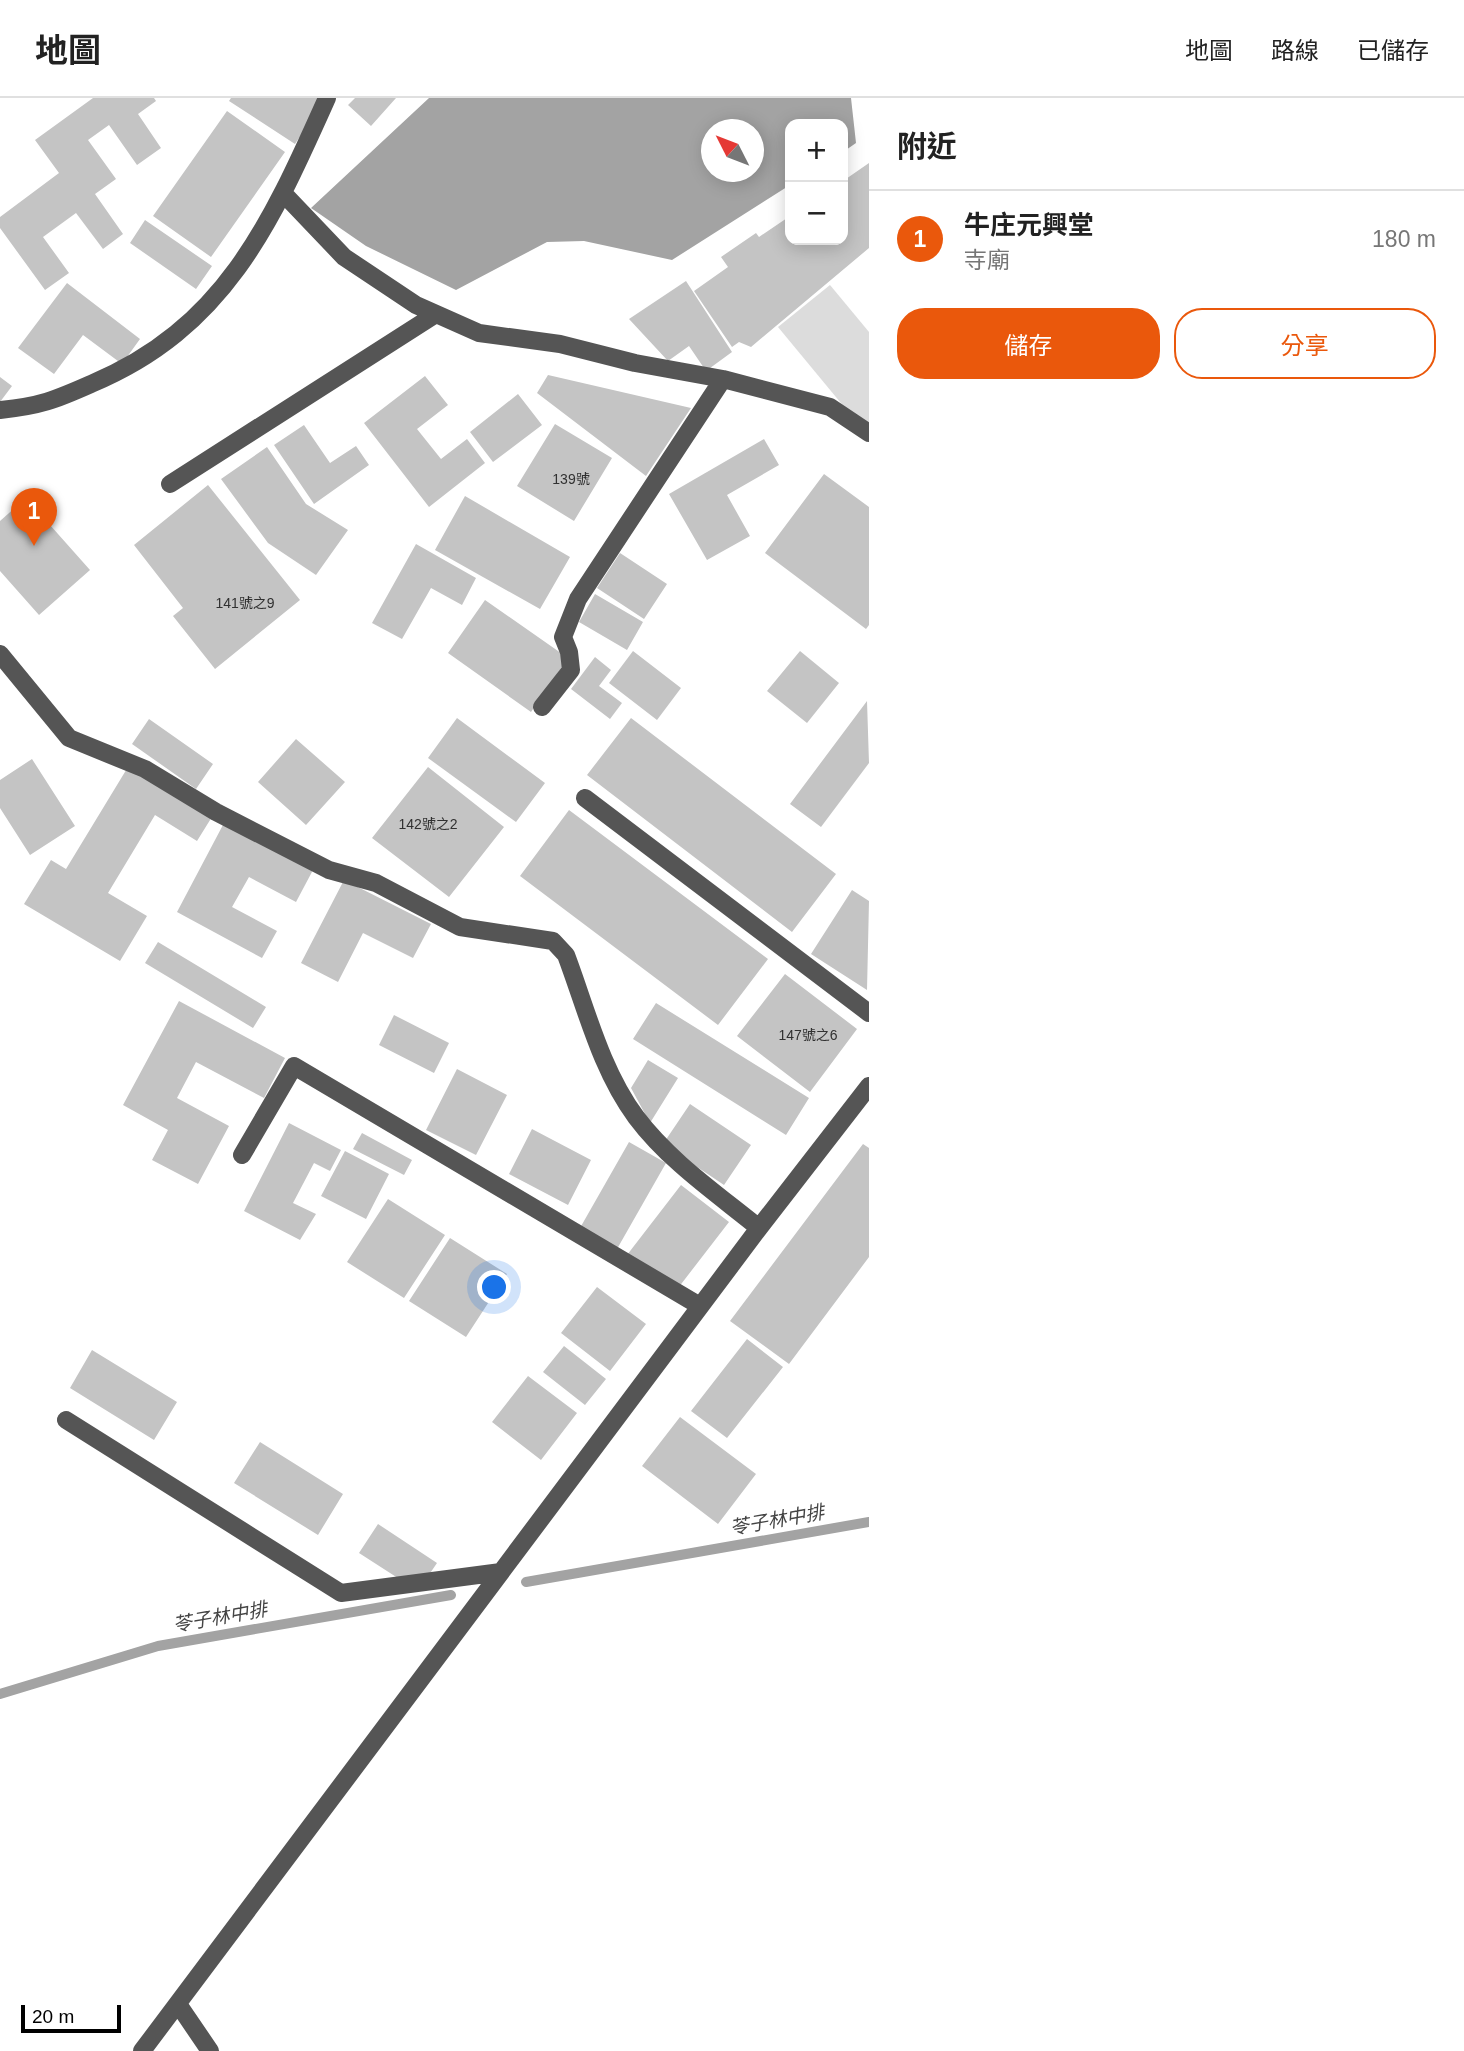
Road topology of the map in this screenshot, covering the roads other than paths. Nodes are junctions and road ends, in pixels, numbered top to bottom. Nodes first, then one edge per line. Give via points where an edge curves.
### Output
1 (327, 98) edge
2 (283, 193) junction
3 (436, 314) junction
4 (723, 379) junction
5 (0, 410) edge
6 (869, 433) edge
7 (170, 484) dead end
8 (0, 654) edge
9 (542, 707) dead end
10 (585, 798) dead end
11 (869, 1013) edge
12 (869, 1086) edge
13 (242, 1155) dead end
14 (759, 1228) junction
15 (700, 1306) junction
16 (66, 1420) dead end
17 (501, 1572) junction
18 (178, 2004) junction
19 (142, 2051) edge
20 (210, 2051) edge

1 - 2 street
2 - 3 street via 344,257 416,306
2 - 5 street via 223,290 180,332 123,371 39,407
3 - 4 street via 479,332 560,344
3 - 7 street
4 - 6 street via 830,407
4 - 9 street via 578,598 563,638 571,670
8 - 14 street via 69,738 145,769 216,812 329,870 376,883 460,927 553,941 566,955 608,1069 635,1116 676,1161
10 - 11 street
12 - 14 street
13 - 15 street via 294,1066
14 - 15 street
15 - 17 street
16 - 17 street via 341,1593
17 - 18 street
18 - 19 street
18 - 20 street

